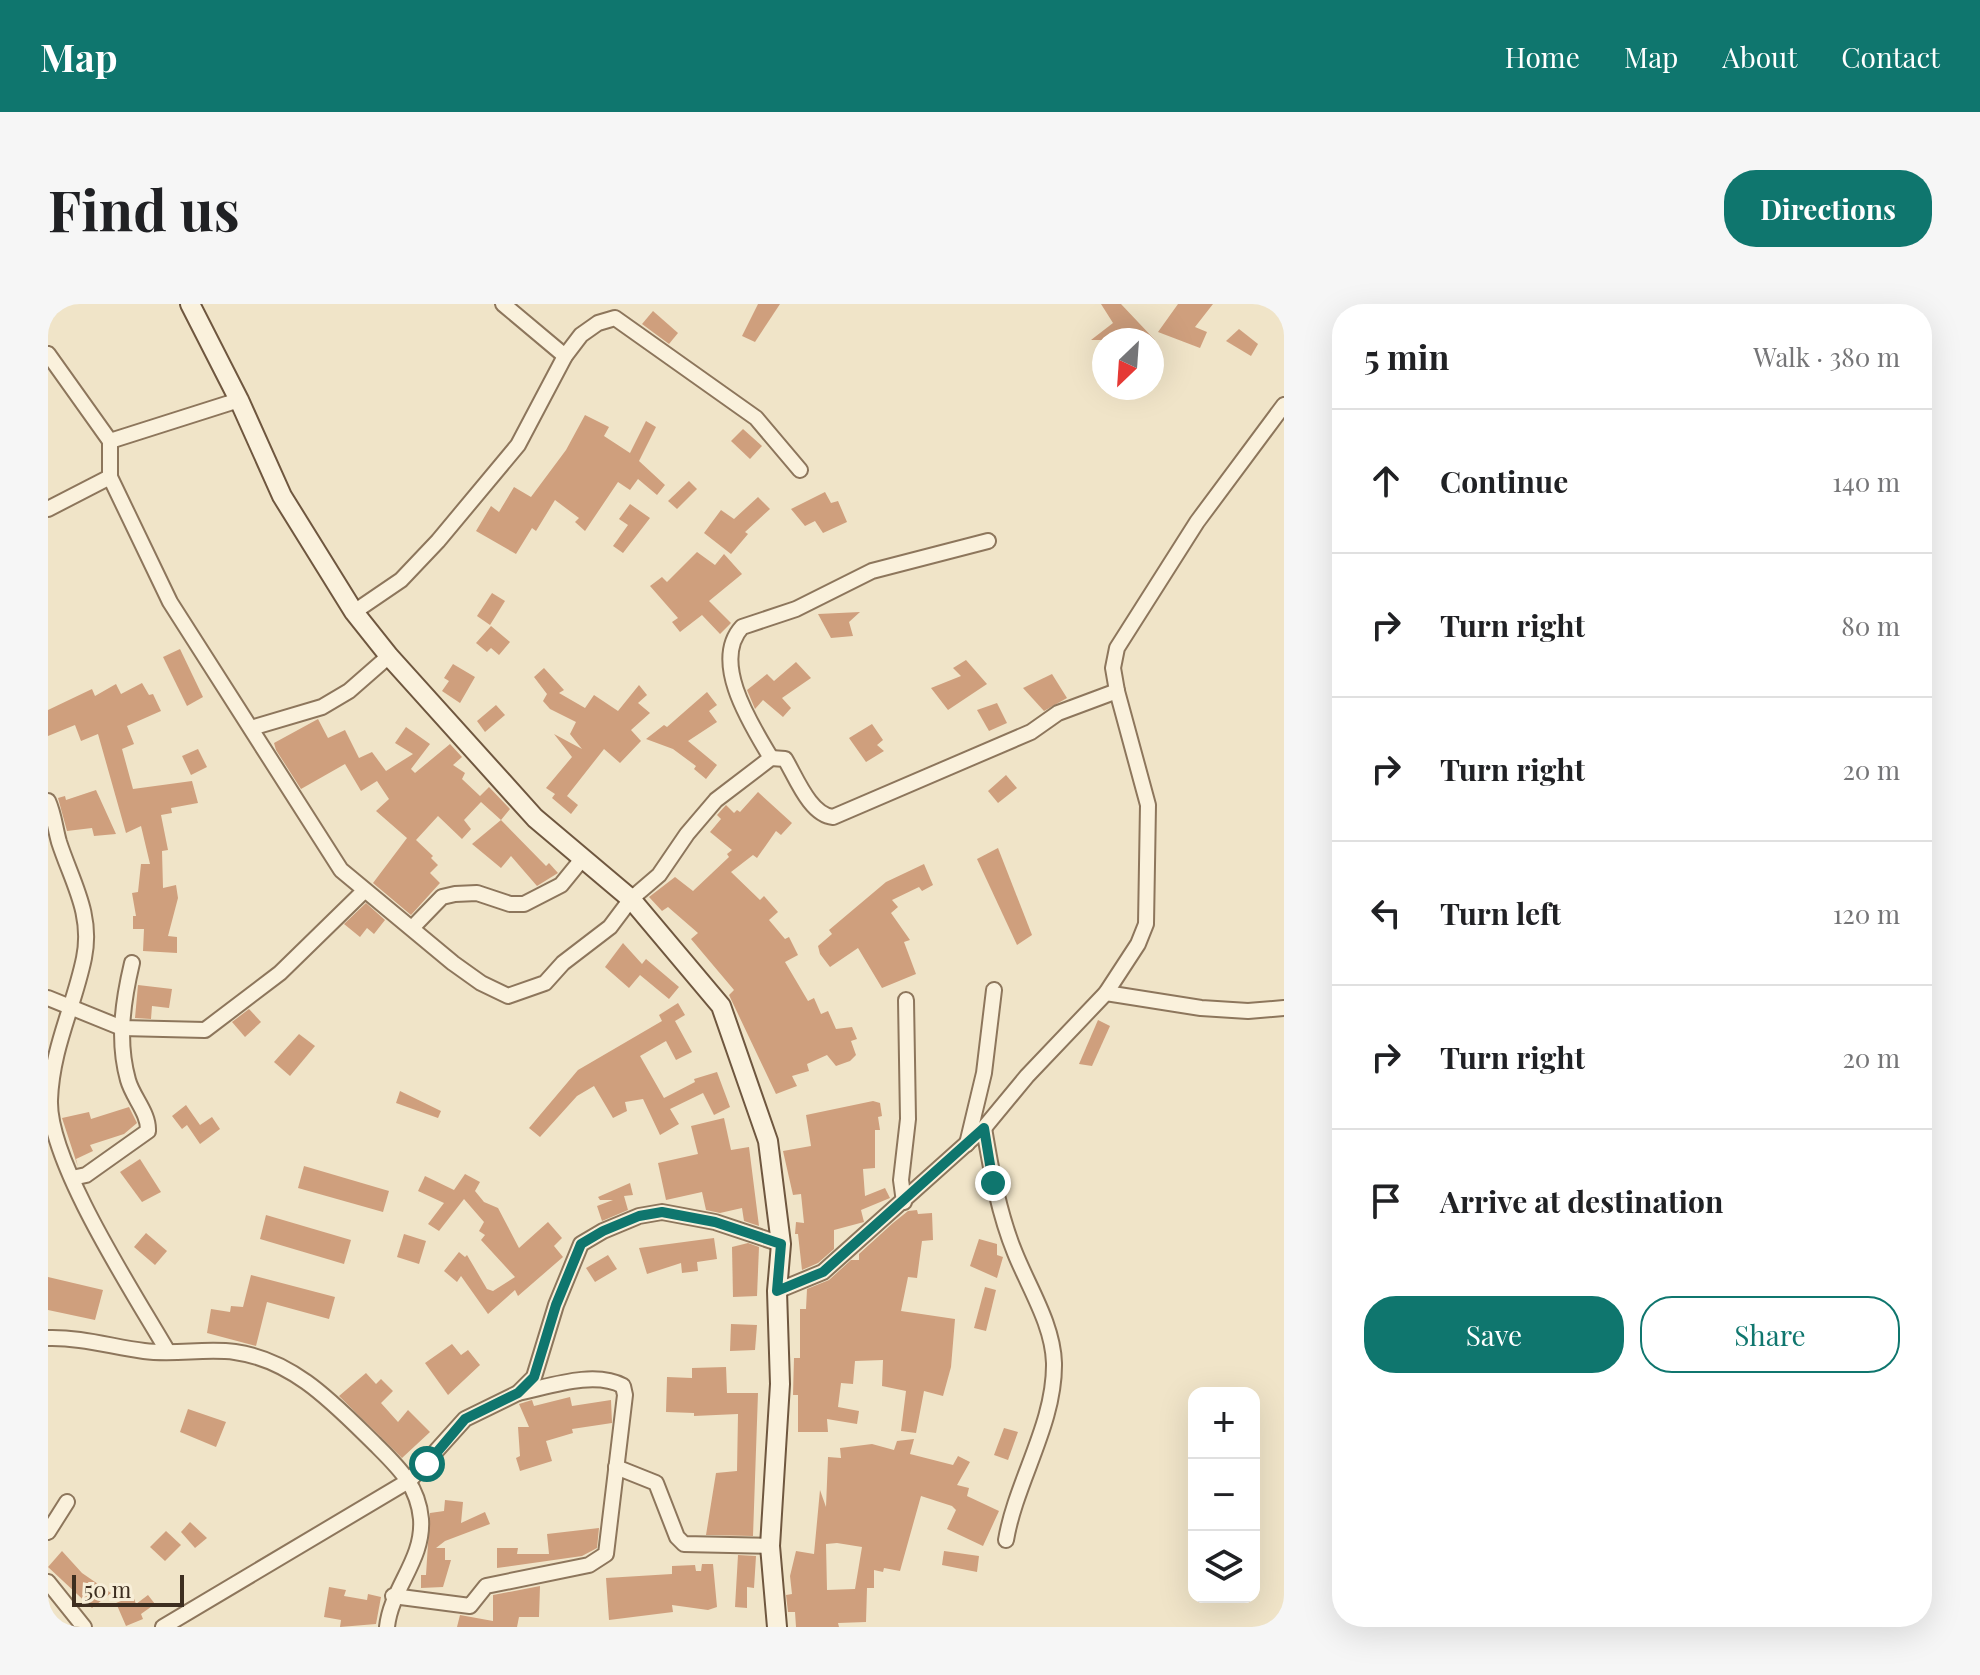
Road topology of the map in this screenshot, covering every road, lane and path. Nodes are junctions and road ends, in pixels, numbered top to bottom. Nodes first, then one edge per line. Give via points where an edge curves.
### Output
1 (190, 304) edge
2 (503, 304) edge
3 (565, 356) junction
4 (51, 363) edge
5 (239, 400) junction
6 (1284, 405) edge
7 (110, 441) junction
8 (800, 470) dead end
9 (110, 477) junction
10 (48, 509) edge
11 (988, 541) dead end
12 (354, 612) junction
13 (389, 656) junction
14 (1117, 691) junction
15 (251, 728) junction
16 (771, 758) junction
17 (48, 801) edge
18 (583, 858) junction
19 (364, 891) junction
20 (631, 899) junction
21 (412, 928) junction
22 (132, 963) dead end
23 (994, 990) dead end
24 (1106, 993) junction
25 (48, 998) edge
26 (906, 1000) dead end
27 (68, 1007) junction
28 (1284, 1008) edge
29 (122, 1028) junction
30 (50, 1121) edge
31 (984, 1128) junction
32 (967, 1144) junction
33 (72, 1178) junction
34 (904, 1202) junction
35 (781, 1244) junction
36 (777, 1291) junction
37 (48, 1338) edge
38 (168, 1352) junction
39 (518, 1393) junction
40 (616, 1467) junction
41 (410, 1480) junction
42 (67, 1502) dead end
43 (48, 1532) edge
44 (1006, 1540) dead end
45 (770, 1546) junction
46 (48, 1582) edge
47 (393, 1596) junction
48 (84, 1627) edge
49 (163, 1627) edge
50 (387, 1627) edge
51 (777, 1627) edge

1 - 5 main road
2 - 3 street
3 - 8 street via 581,335 615,318 756,418
3 - 12 street via 518,445 401,580
4 - 7 street
5 - 7 street
5 - 12 main road via 282,496
6 - 14 street via 1197,522 1117,648
7 - 9 street
9 - 10 street
9 - 15 street via 170,602
11 - 16 street via 872,571 796,609 742,627 733,644 734,687
12 - 13 main road
13 - 15 street via 322,707
13 - 18 main road via 535,818
14 - 16 street via 833,817 816,810 785,759
14 - 24 street via 1148,805 1147,902 1138,944
15 - 19 street via 341,870
16 - 20 street via 716,800 659,875
17 - 27 street via 87,913 84,960
18 - 20 main road
18 - 21 street via 561,885 524,904 477,893 455,894 442,897
19 - 21 street
19 - 29 street via 280,973 205,1030
20 - 21 street via 610,927 545,983 508,996 481,983
20 - 35 main road via 721,1006 768,1141
22 - 29 street
23 - 32 street via 984,1073
24 - 28 street via 1201,1008
24 - 31 street
25 - 27 street
26 - 34 street
27 - 29 street
27 - 30 street via 56,1050
29 - 33 street via 126,1074 148,1131 86,1175
30 - 33 street
31 - 32 street
31 - 44 street via 993,1183 1054,1359 1044,1420 1014,1500
32 - 34 street
33 - 38 street
34 - 36 street via 823,1272
35 - 36 main road
35 - 39 street via 715,1222 662,1212 603,1231 581,1244 534,1377
36 - 45 main road via 780,1384
37 - 38 street
38 - 41 street via 234,1352 292,1372 334,1405
39 - 40 street via 573,1381 623,1386
39 - 41 street via 465,1419
40 - 45 street via 660,1487 684,1544
40 - 47 street via 606,1554 599,1561 486,1586 470,1606
41 - 47 street via 419,1503 420,1535 408,1573
41 - 49 street
42 - 43 street
45 - 51 main road
46 - 48 street
47 - 50 street

